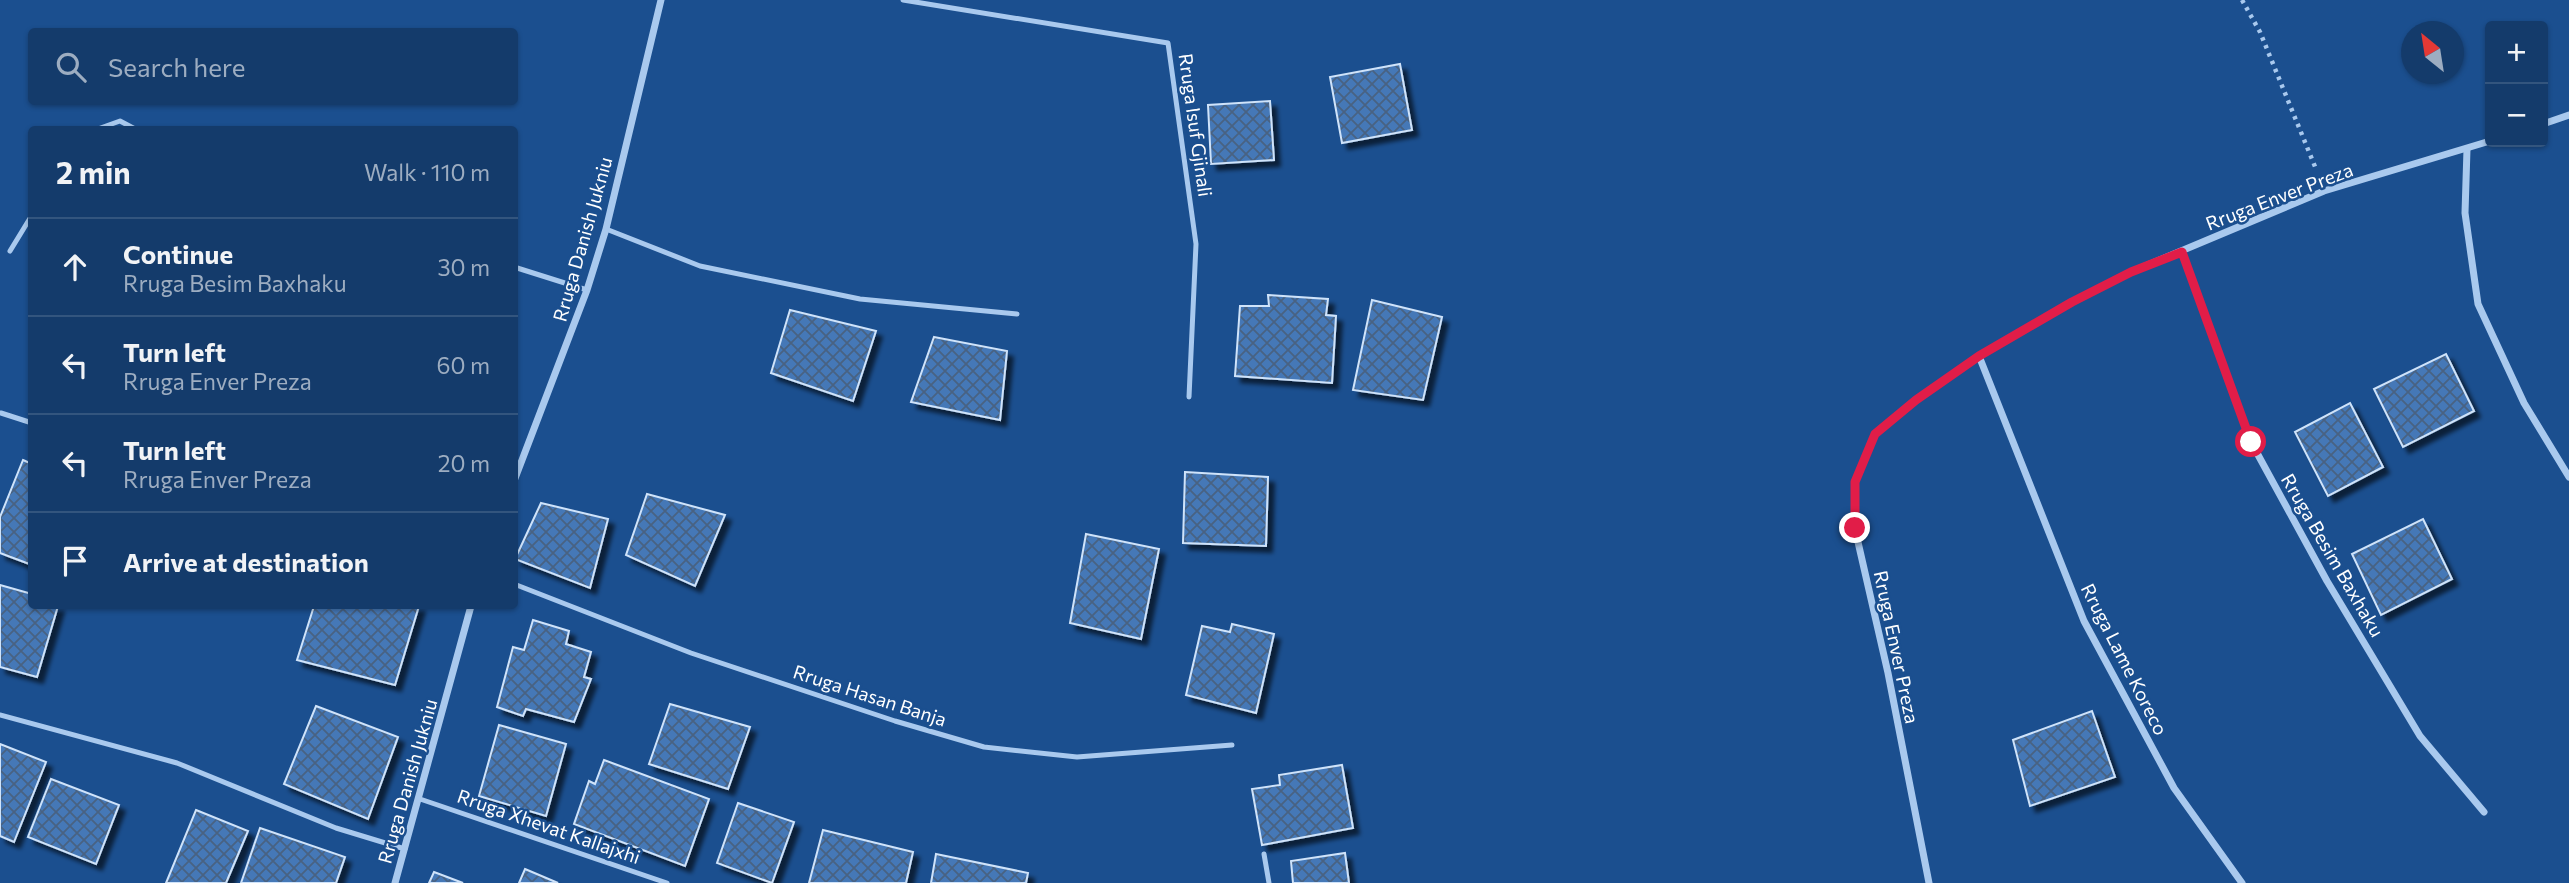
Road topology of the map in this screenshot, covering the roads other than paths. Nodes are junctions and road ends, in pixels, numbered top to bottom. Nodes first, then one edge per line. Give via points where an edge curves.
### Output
1 (661, 0) edge
2 (903, 0) edge
3 (2569, 115) edge
4 (2548, 122) edge
5 (106, 126) edge
6 (129, 126) edge
7 (2485, 143) edge
8 (2467, 149) junction
9 (28, 222) edge
10 (606, 229) junction
11 (10, 251) dead end
12 (2182, 252) junction
13 (518, 268) edge
14 (587, 290) junction
15 (1017, 314) dead end
16 (1979, 356) junction
17 (1189, 397) dead end
18 (1, 413) edge
19 (28, 422) edge
20 (518, 471) edge
21 (2569, 477) edge
22 (518, 586) edge
23 (470, 609) edge
24 (0, 715) edge
25 (1232, 745) dead end
26 (420, 799) junction
27 (2484, 813) dead end
28 (405, 849) junction
29 (1265, 854) dead end
30 (395, 883) edge
31 (667, 883) edge
32 (1269, 883) edge
33 (1929, 883) edge
34 (2242, 883) edge

1 - 10 street, Rruga Danish Jukniu
2 - 17 lane, Rruga Isuf Gjinali via 1168,43 1196,244
3 - 4 street
5 - 6 lane via 120,121
7 - 8 street, Rruga Enver Preza
8 - 12 street, Rruga Enver Preza via 2324,191
8 - 21 street via 2465,213 2478,304 2524,403
9 - 11 lane
10 - 14 street, Rruga Danish Jukniu
10 - 15 lane via 713,269 860,299
12 - 16 street, Rruga Enver Preza via 2072,302
12 - 27 street, Rruga Besim Baxhaku via 2251,442 2420,736
13 - 14 lane
14 - 20 street, Rruga Danish Jukniu
16 - 33 street, Rruga Enver Preza via 1875,434 1855,482 1855,528
16 - 34 street, Rruga Lame Koreco via 2084,621 2174,788
18 - 19 lane
22 - 25 lane, Rruga Hasan Banja via 691,653 984,747 1077,757
23 - 26 street, Rruga Danish Jukniu
24 - 28 lane via 177,762 336,828
26 - 28 street, Rruga Danish Jukniu
26 - 31 lane, Rruga Xhevat Kallajxhi
28 - 30 street, Rruga Danish Jukniu
29 - 32 lane

